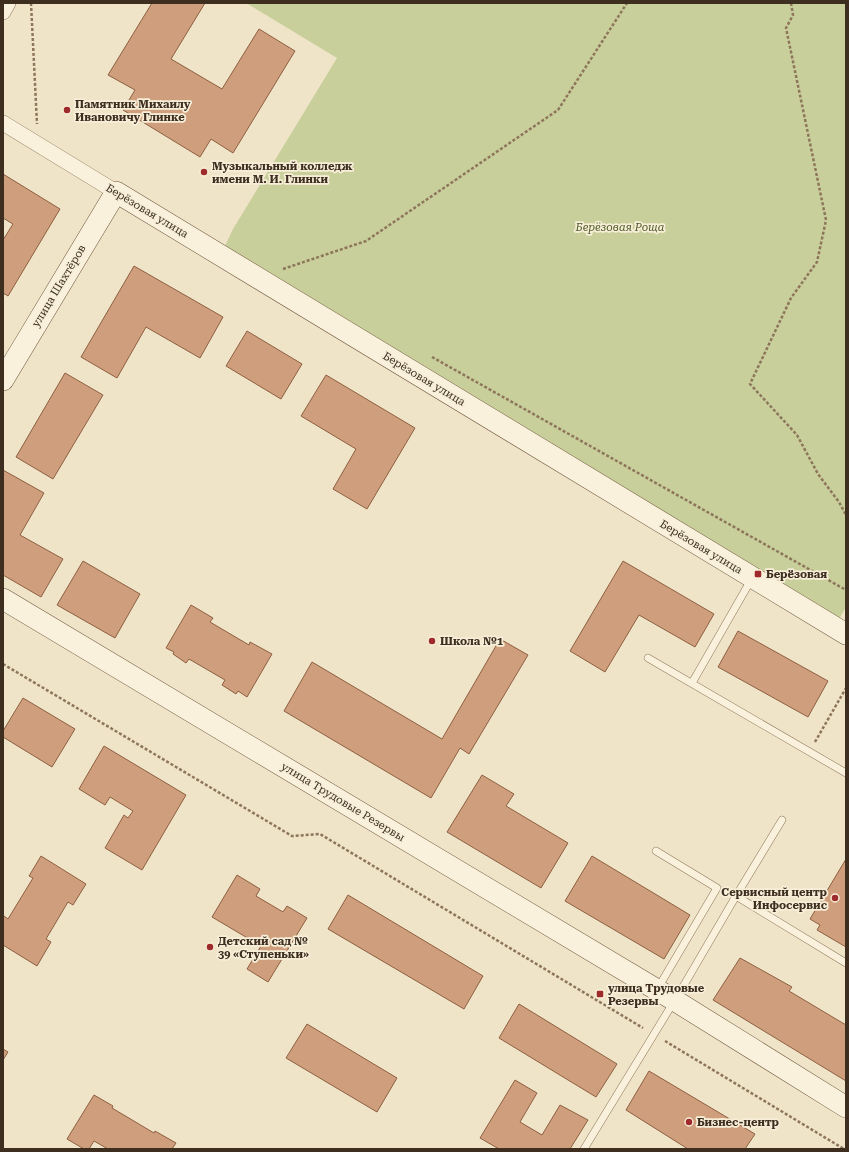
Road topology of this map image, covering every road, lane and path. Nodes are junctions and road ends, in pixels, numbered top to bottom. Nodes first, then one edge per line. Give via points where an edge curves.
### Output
1 (31, 3) edge
2 (627, 3) edge
3 (790, 3) edge
4 (30, 120) dead end
5 (3, 123) edge
6 (116, 192) junction
7 (256, 277) junction
8 (430, 356) dead end
9 (3, 380) edge
10 (846, 515) edge
11 (752, 578) junction
12 (846, 590) edge
13 (3, 599) edge
14 (846, 634) edge
15 (648, 658) dead end
16 (3, 664) edge
17 (692, 683) junction
18 (846, 688) edge
19 (810, 752) junction
20 (846, 773) edge
21 (782, 820) dead end
22 (656, 851) dead end
23 (736, 896) junction
24 (846, 963) edge
25 (665, 995) junction
26 (653, 1034) junction
27 (846, 1107) edge
28 (584, 1149) edge
29 (844, 1149) edge

1 - 4 path via 37,124
2 - 7 path via 558,110 366,241
3 - 10 path via 793,16 786,28 826,220 817,262 791,298 750,384 797,435 818,474
5 - 6 street, Берёзовая улица
6 - 7 street, Берёзовая улица
6 - 9 street, улица Шахтёров
7 - 11 street, Берёзовая улица
8 - 12 path
11 - 14 street, Берёзовая улица
11 - 17 lane
13 - 25 street, улица Трудовые Резервы
15 - 17 lane
16 - 26 path via 292,836 320,834
17 - 19 lane
18 - 19 path
19 - 20 lane
21 - 23 lane
22 - 25 lane via 717,888
23 - 24 lane
23 - 25 lane
25 - 26 lane
25 - 27 street, улица Трудовые Резервы
26 - 28 lane
26 - 29 path

